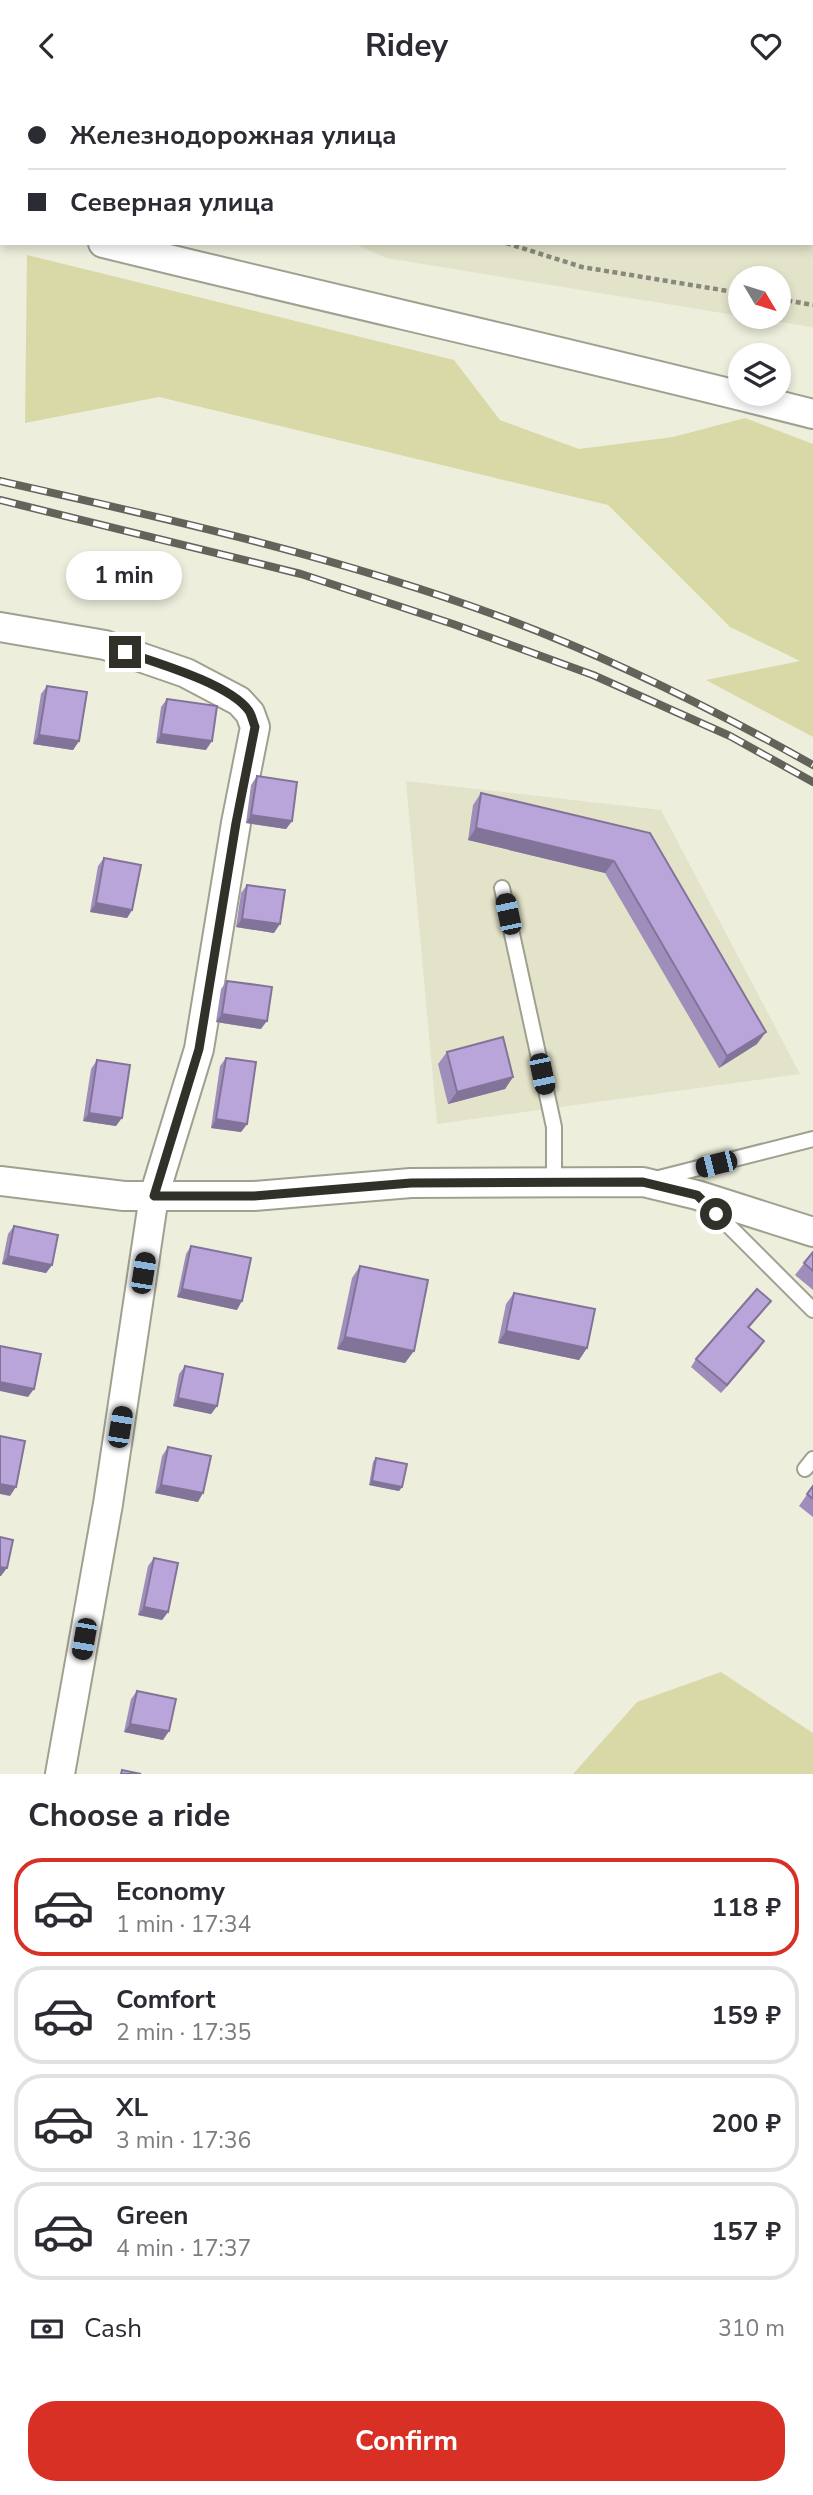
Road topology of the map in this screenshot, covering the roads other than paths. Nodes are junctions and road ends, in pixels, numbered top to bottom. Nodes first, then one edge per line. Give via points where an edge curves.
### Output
1 (111, 245) edge
2 (813, 414) edge
3 (0, 627) edge
4 (502, 888) dead end
5 (813, 1139) edge
6 (0, 1181) edge
7 (554, 1182) junction
8 (643, 1182) junction
9 (697, 1195) junction
10 (154, 1196) junction
11 (813, 1232) edge
12 (813, 1310) edge
13 (60, 1774) edge

1 - 2 street
3 - 10 street via 105,645 186,673 239,701 255,727 199,1049
4 - 7 lane via 554,1127
5 - 8 lane
6 - 10 street
7 - 8 street
7 - 10 street via 411,1183 254,1196
8 - 9 street
9 - 11 street
9 - 12 lane
10 - 13 street via 108,1504

